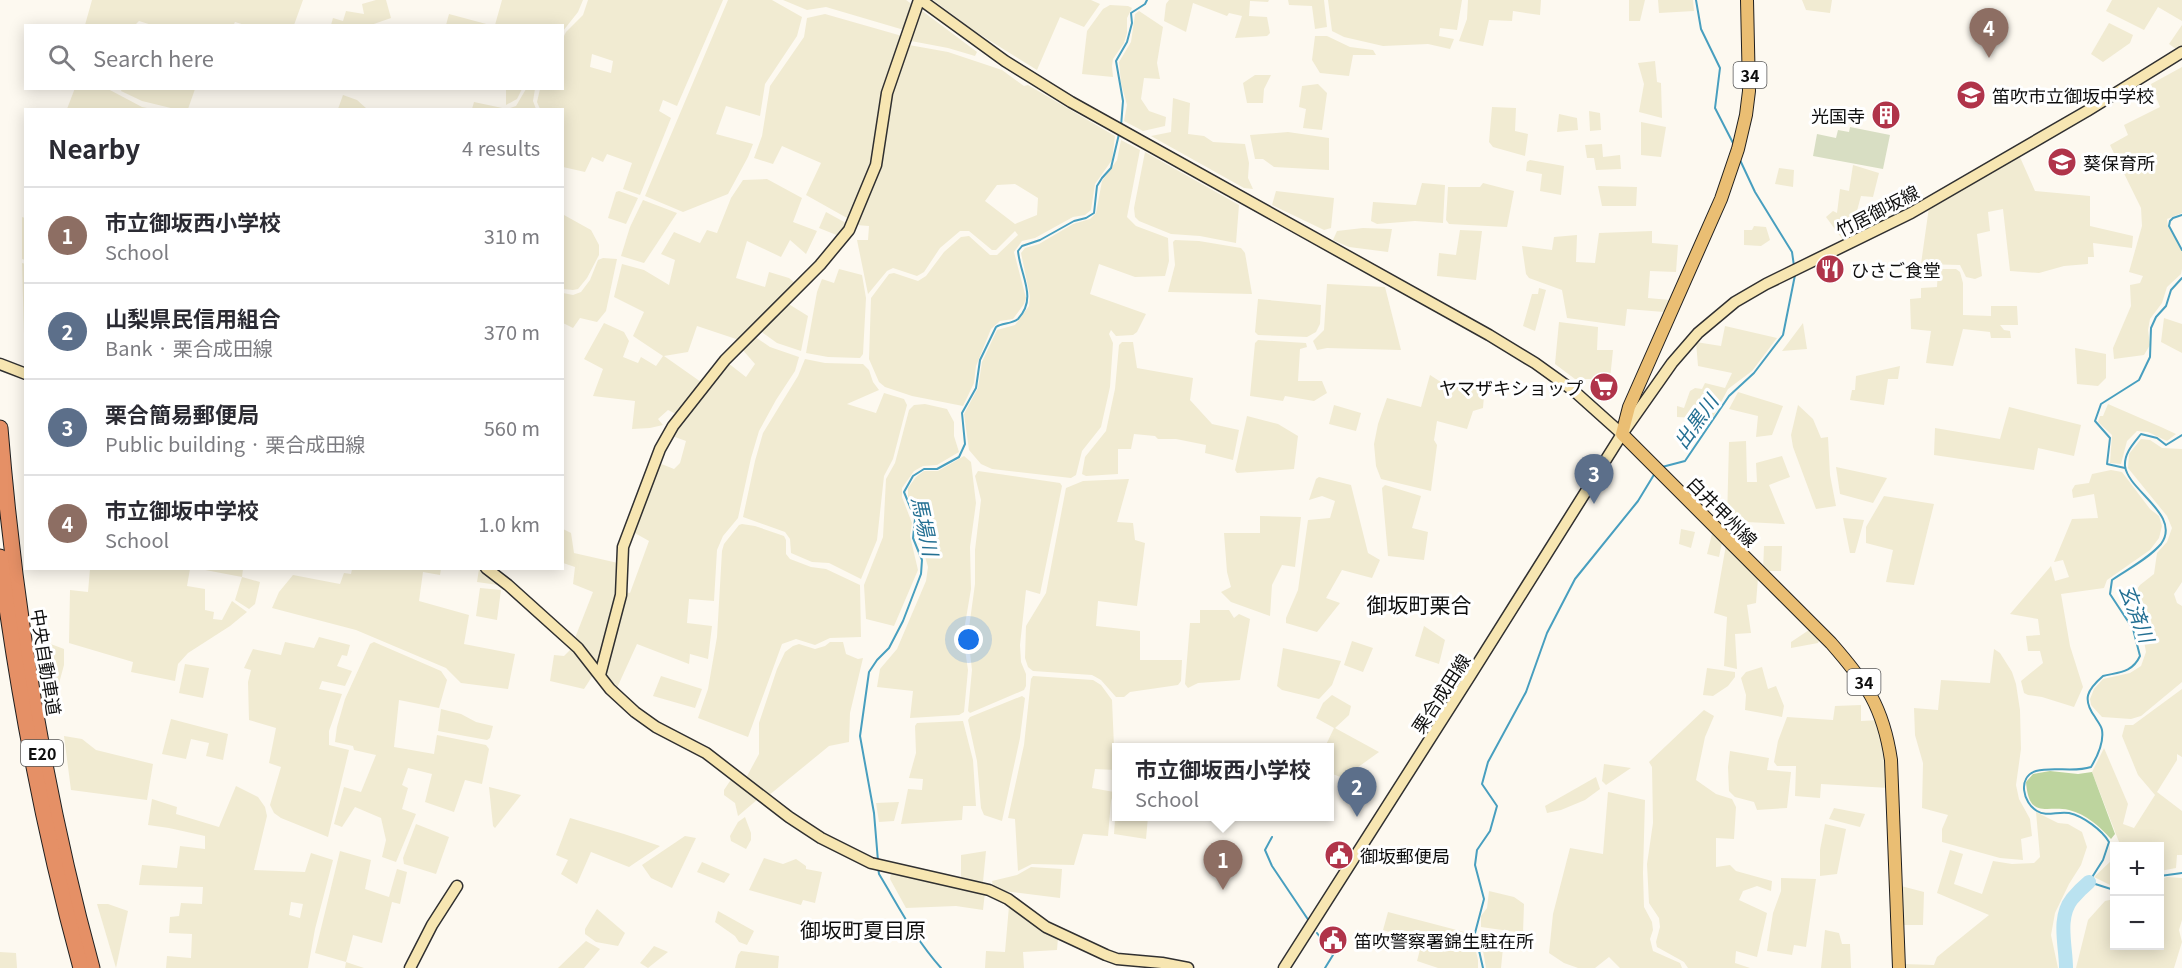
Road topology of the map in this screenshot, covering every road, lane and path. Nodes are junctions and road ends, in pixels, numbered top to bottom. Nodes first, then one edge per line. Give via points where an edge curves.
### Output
1 (920, 0) edge
2 (1747, 0) edge
3 (2182, 52) edge
4 (0, 364) edge
5 (24, 373) edge
6 (0, 428) edge
7 (1622, 434) junction
8 (0, 557) edge
9 (489, 570) edge
10 (600, 675) junction
11 (457, 886) dead end
12 (81, 968) edge
13 (92, 968) edge
14 (410, 968) edge
15 (1188, 968) edge
16 (1284, 968) edge
17 (1899, 968) edge

1 - 7 street via 1045,87 1535,363
1 - 10 street via 887,93 876,165 849,230 820,265 725,360 673,426 660,449 623,547 621,595
2 - 7 main road, 34 via 1749,91 1736,154 1721,199 1629,407
3 - 7 street, 竹居御坂線 via 1911,213 1735,302 1698,333 1672,363
4 - 5 street
6 - 13 highway, 中央自動車道 / E20 via 9,535 36,719 56,826
7 - 16 street, 栗合成田線
7 - 17 main road, 白井甲州線 / 34 via 1831,644 1872,695 1891,760
8 - 12 highway, 中央自動車道 / E20 via 29,743
9 - 10 street via 578,648
10 - 15 street via 622,702 645,720 706,753 821,838 877,864 989,890 1046,927 1117,959
11 - 14 street

